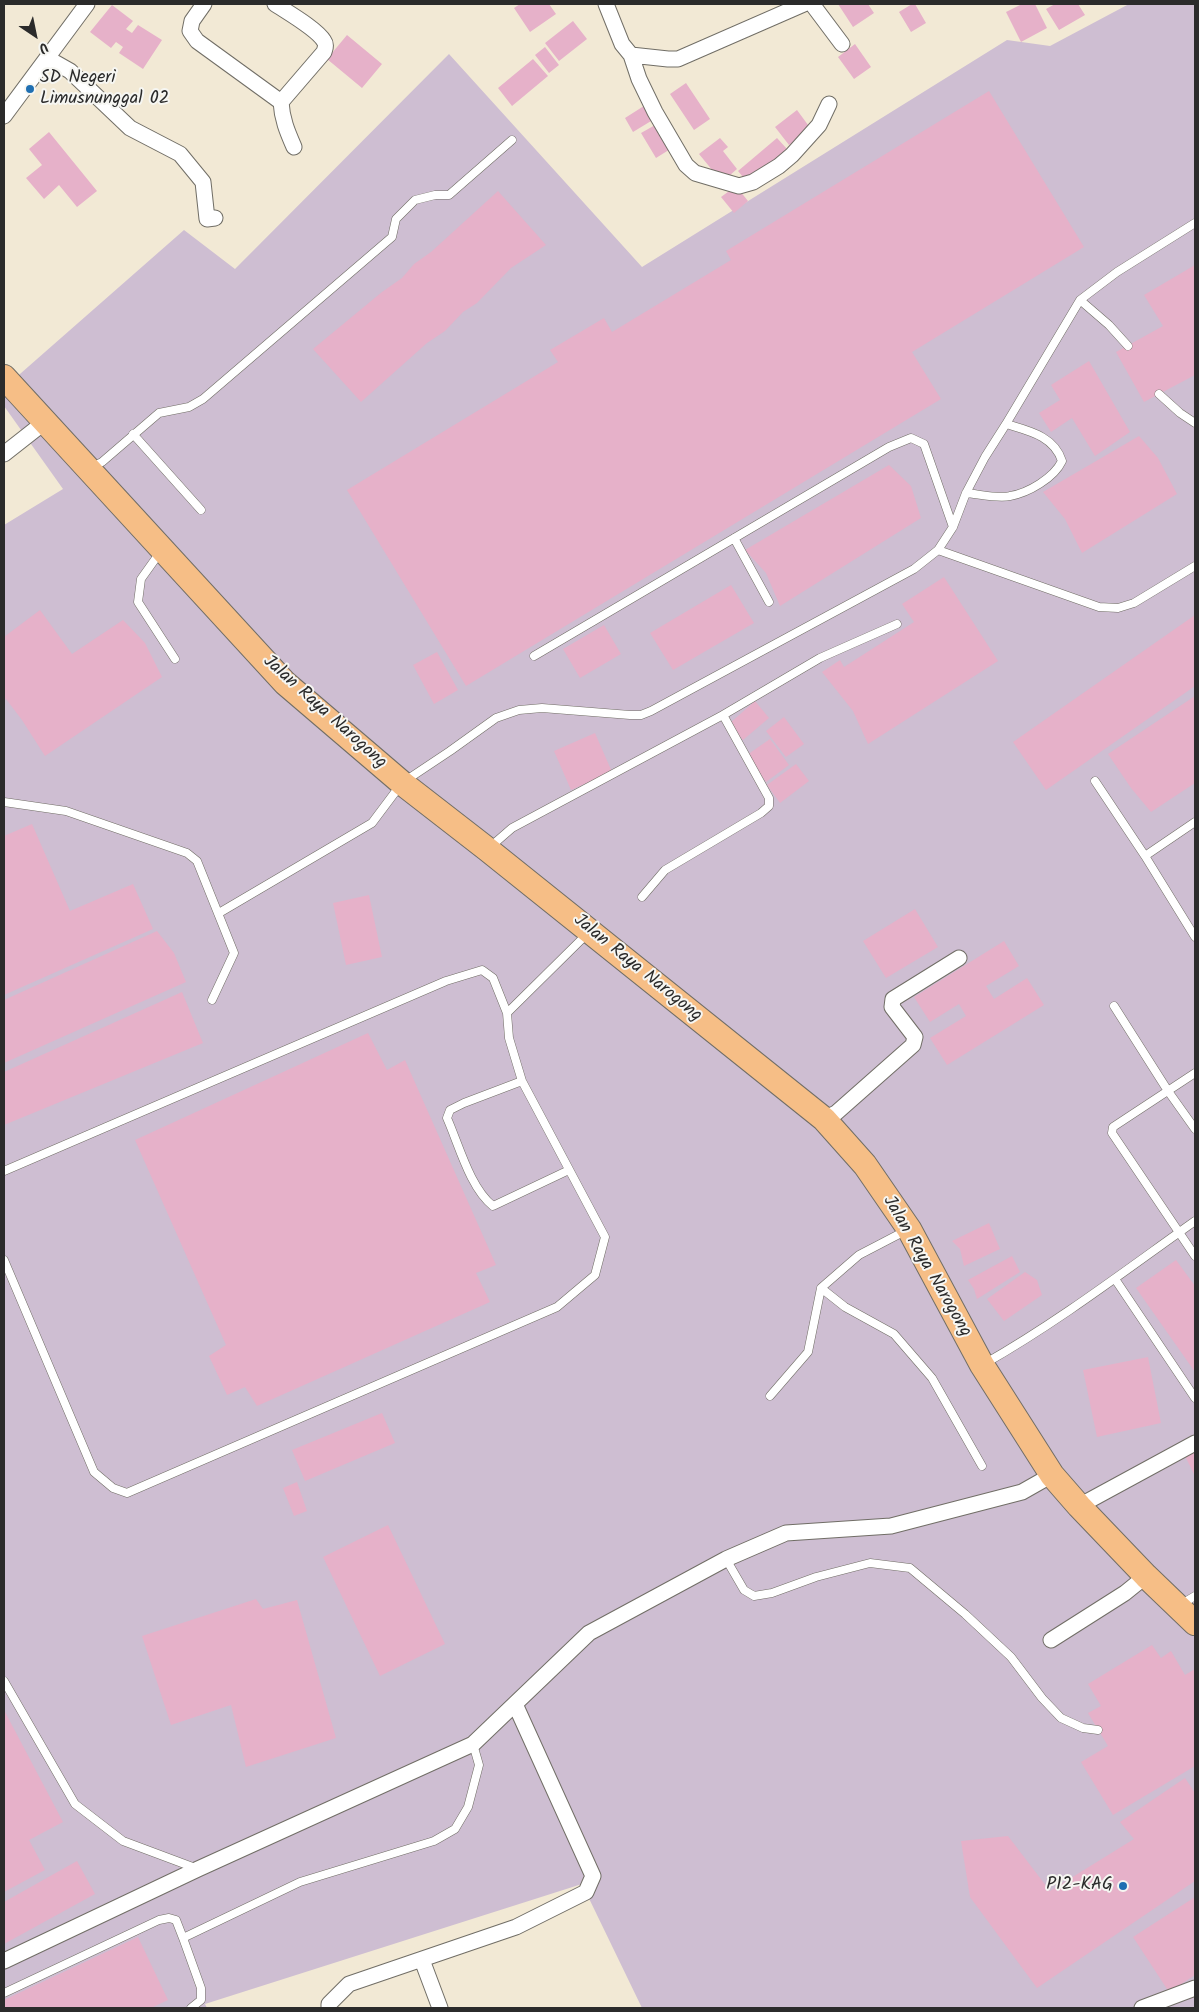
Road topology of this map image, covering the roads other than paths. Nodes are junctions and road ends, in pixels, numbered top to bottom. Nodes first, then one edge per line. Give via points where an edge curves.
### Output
1 (87, 4) edge
2 (204, 4) edge
3 (275, 4) edge
4 (606, 4) edge
5 (804, 4) edge
6 (812, 4) edge
7 (842, 44) dead end
8 (632, 55) junction
9 (47, 58) junction
10 (281, 102) junction
11 (829, 104) dead end
12 (4, 116) edge
13 (512, 140) dead end
14 (294, 146) dead end
15 (215, 218) dead end
16 (1195, 223) edge
17 (1080, 300) junction
18 (1128, 346) dead end
19 (4, 377) edge
20 (1159, 394) dead end
21 (46, 420) junction
22 (1194, 420) edge
23 (1006, 424) junction
24 (134, 434) junction
25 (4, 454) edge
26 (89, 468) junction
27 (966, 493) junction
28 (201, 510) dead end
29 (953, 527) junction
30 (734, 538) junction
31 (162, 549) junction
32 (938, 550) junction
33 (1195, 566) edge
34 (769, 602) dead end
35 (897, 624) dead end
36 (534, 656) dead end
37 (176, 659) dead end
38 (723, 715) junction
39 (1095, 781) dead end
40 (402, 783) junction
41 (4, 802) edge
42 (1195, 822) edge
43 (487, 849) junction
44 (1145, 856) junction
45 (642, 898) dead end
46 (219, 913) junction
47 (590, 931) junction
48 (1195, 937) edge
49 (959, 958) dead end
50 (212, 1000) dead end
51 (1114, 1006) dead end
52 (506, 1013) junction
53 (1195, 1073) edge
54 (522, 1081) junction
55 (1168, 1091) junction
56 (824, 1119) junction
57 (1195, 1128) edge
58 (569, 1170) junction
59 (4, 1171) edge
60 (1195, 1221) edge
61 (909, 1229) junction
62 (1179, 1232) junction
63 (1195, 1256) edge
64 (4, 1260) edge
65 (1115, 1279) junction
66 (821, 1288) junction
67 (982, 1366) junction
68 (770, 1396) dead end
69 (1195, 1398) edge
70 (1195, 1443) edge
71 (982, 1466) dead end
72 (1052, 1475) junction
73 (1079, 1506) junction
74 (726, 1559) junction
75 (1146, 1576) junction
76 (1187, 1601) edge
77 (1195, 1623) edge
78 (1051, 1640) dead end
79 (4, 1681) edge
80 (515, 1704) junction
81 (1098, 1730) dead end
82 (473, 1744) junction
83 (198, 1869) junction
84 (183, 1938) junction
85 (422, 1960) junction
86 (4, 1961) edge
87 (1195, 1988) edge
88 (4, 1993) edge
89 (190, 2008) edge
90 (329, 2008) edge
91 (440, 2008) edge
92 (1142, 2008) edge

1 - 9 street
2 - 10 street via 192,21 190,31 196,41
3 - 10 street via 311,29 326,46
4 - 8 street via 622,44
5 - 8 street via 678,58 668,60
6 - 7 street
8 - 11 street via 655,112 686,165 695,173 729,184 739,186 753,182 792,155 818,125
9 - 12 street
9 - 15 street via 70,71 130,128 180,154 203,182 207,219
10 - 14 street via 285,128
13 - 24 lane via 449,194 415,200 396,219 392,237 203,399 189,407 159,413
16 - 17 lane via 1117,272
17 - 18 lane
17 - 23 lane
19 - 21 main road, Jalan Raya Narogong
20 - 22 lane via 1180,414
21 - 25 street
21 - 26 main road, Jalan Raya Narogong
23 - 27 lane
23 - 27 lane via 1047,438 1061,457 1058,470 1032,488 1009,497
24 - 26 lane via 102,462
24 - 28 lane
26 - 31 main road, Jalan Raya Narogong
27 - 29 lane
29 - 30 lane via 924,444 911,438 889,447
29 - 32 lane
30 - 34 lane
30 - 36 lane
31 - 37 lane via 141,579 138,602
31 - 40 main road, Jalan Raya Narogong via 285,683
32 - 33 lane via 1099,607 1118,608 1134,602
32 - 40 lane via 914,569 651,711 630,715 542,708 519,710 496,718
35 - 38 lane via 820,658
38 - 43 lane via 512,828
38 - 45 lane via 769,798 769,806 761,814 665,870
39 - 44 lane
40 - 43 main road, Jalan Raya Narogong
40 - 46 lane via 372,823
41 - 46 lane via 66,811 187,853 197,860
42 - 44 lane
43 - 47 main road, Jalan Raya Narogong
44 - 48 lane
46 - 50 lane via 234,954
47 - 52 lane
47 - 56 main road, Jalan Raya Narogong
49 - 56 street via 893,999 892,1006 915,1037 913,1045 836,1114
51 - 55 lane
52 - 54 lane via 509,1038
52 - 59 lane via 493,978 482,970 446,981
53 - 55 lane
54 - 58 lane
54 - 58 lane via 450,1110 448,1118 475,1184 493,1206
55 - 57 lane
55 - 62 lane via 1113,1127 1112,1134
56 - 61 main road, Jalan Raya Narogong via 865,1165
58 - 64 lane via 606,1237 594,1275 557,1307 127,1493 113,1488 94,1472
60 - 62 lane
61 - 66 lane via 860,1255
61 - 67 main road, Jalan Raya Narogong
62 - 63 lane
62 - 65 lane
65 - 67 lane
65 - 69 lane
66 - 68 lane via 808,1352
66 - 71 lane via 845,1307 894,1334 932,1378
67 - 72 main road, Jalan Raya Narogong
70 - 73 street
72 - 73 main road, Jalan Raya Narogong
72 - 74 street via 1022,1492 890,1526 786,1533
73 - 75 main road, Jalan Raya Narogong
74 - 80 street via 590,1633
74 - 81 lane via 744,1590 754,1596 870,1563 910,1568 966,1614 1011,1657 1061,1718 1083,1728
75 - 76 main road, Jalan Raya Narogong
75 - 78 street
76 - 77 main road, Jalan Raya Narogong
79 - 83 lane via 75,1804 124,1841
80 - 82 street
80 - 85 street via 593,1876 586,1892 516,1927
82 - 83 street
82 - 84 lane via 479,1765 468,1807 455,1829 434,1841 300,1882
83 - 86 street
84 - 88 lane via 176,1920 159,1920
84 - 89 lane via 201,1988 201,2000
85 - 90 street via 349,1984 329,2004
85 - 91 street
87 - 92 street

